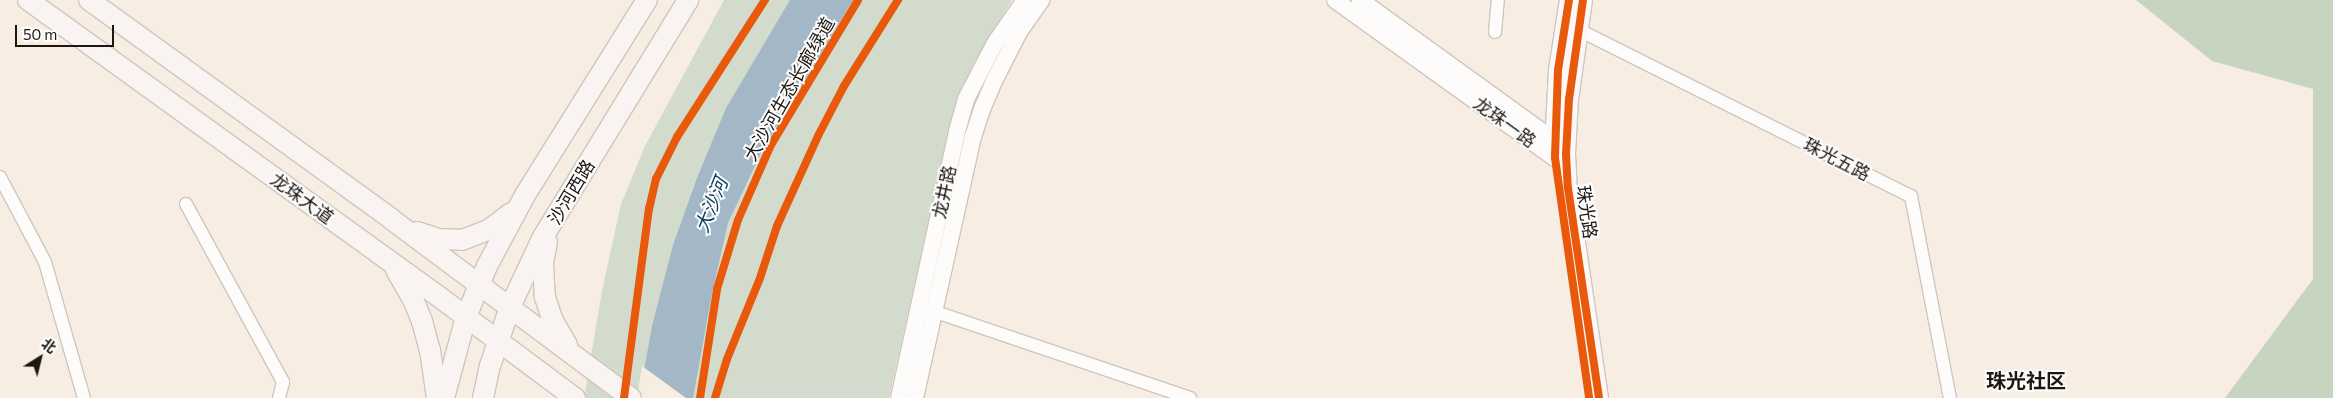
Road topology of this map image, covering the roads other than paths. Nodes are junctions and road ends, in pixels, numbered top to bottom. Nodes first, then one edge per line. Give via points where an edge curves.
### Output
1 (28, 0) edge
2 (88, 0) edge
3 (647, 0) edge
4 (688, 0) edge
5 (1025, 0) edge
6 (1041, 0) edge
7 (1335, 0) edge
8 (1360, 0) edge
9 (1498, 0) edge
10 (1569, 0) edge
11 (1583, 0) edge
12 (1579, 30) junction
13 (1495, 32) dead end
14 (1558, 151) junction
15 (0, 177) edge
16 (525, 196) junction
17 (186, 204) dead end
18 (391, 219) junction
19 (553, 221) junction
20 (387, 259) junction
21 (479, 284) junction
22 (510, 307) junction
23 (927, 309) junction
24 (466, 317) junction
25 (498, 341) junction
26 (576, 356) junction
27 (84, 398) edge
28 (279, 398) edge
29 (437, 398) edge
30 (444, 398) edge
31 (483, 398) edge
32 (574, 398) edge
33 (631, 398) edge
34 (899, 398) edge
35 (915, 398) edge
36 (1190, 398) edge
37 (1589, 398) edge
38 (1599, 398) edge
39 (1950, 398) edge

1 - 20 main road, 龙珠大道
2 - 18 main road, 龙珠大道
3 - 16 main road, 沙河西路
4 - 19 main road, 沙河西路
5 - 23 street, 龙井路 via 995,43 966,99 957,131
6 - 23 street, 龙井路 via 1019,32 983,107
7 - 14 street, 龙珠一路
8 - 14 street, 龙珠一路
9 - 13 street
10 - 14 main road, 珠光路 via 1558,70
11 - 12 main road, 珠光路
12 - 14 main road, 珠光路
12 - 39 street, 珠光五路 via 1911,196
14 - 37 main road, 珠光路
14 - 38 main road, 珠光路 via 1568,188
15 - 27 street via 45,262
16 - 18 main road via 498,224 462,240 431,237
16 - 21 main road, 沙河西路
17 - 28 street via 283,382
18 - 21 main road, 龙珠大道
19 - 22 main road, 沙河西路
19 - 26 main road via 543,262 545,297 561,337
20 - 24 main road, 龙珠大道
20 - 29 main road via 402,277 422,321
21 - 22 main road, 龙珠大道
21 - 24 main road, 沙河西路
22 - 25 main road, 沙河西路
22 - 26 main road, 龙珠大道
23 - 34 street, 龙井路
23 - 35 street, 龙井路
23 - 36 street
24 - 25 main road, 龙珠大道
24 - 30 main road, 沙河西路
25 - 31 main road, 沙河西路
25 - 32 main road, 龙珠大道
26 - 33 main road, 龙珠大道

